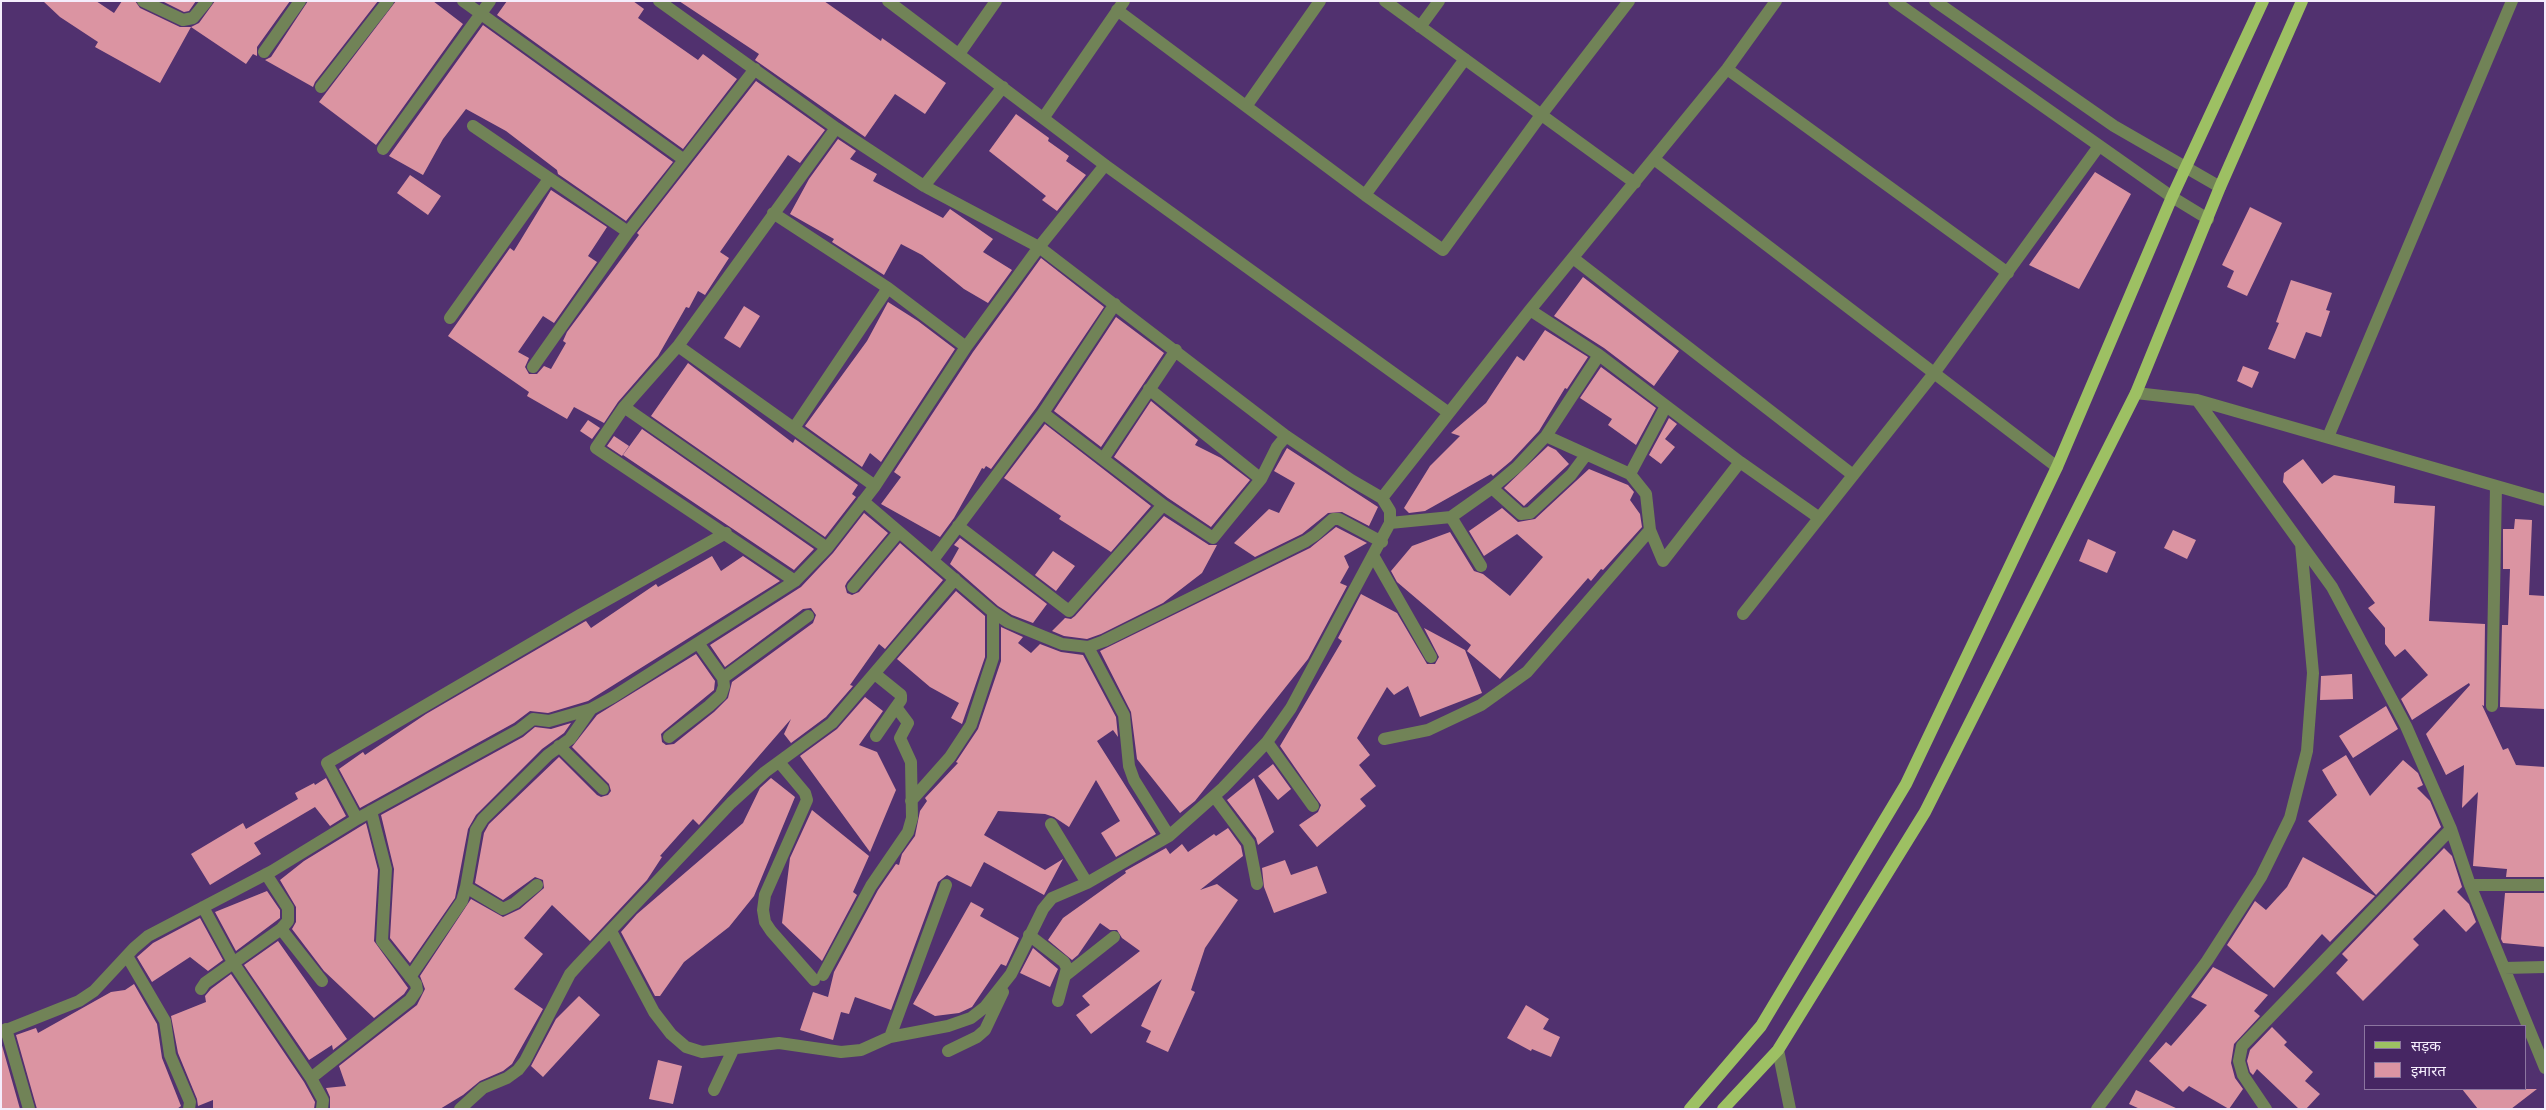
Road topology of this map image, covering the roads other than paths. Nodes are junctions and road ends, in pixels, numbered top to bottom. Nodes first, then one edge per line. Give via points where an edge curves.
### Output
1 (143, 1) edge
2 (207, 1) edge
3 (300, 1) edge
4 (388, 1) edge
5 (463, 1) edge
6 (490, 1) edge
7 (659, 1) edge
8 (888, 1) edge
9 (996, 1) edge
10 (1320, 1) edge
11 (1385, 1) edge
12 (1439, 1) edge
13 (1629, 1) edge
14 (1776, 1) edge
15 (1894, 1) edge
16 (1935, 1) edge
17 (2263, 1) edge
18 (2302, 1) edge
19 (2512, 1) edge
20 (1120, 6) edge
21 (480, 13) junction
22 (1420, 27) junction
23 (264, 52) dead end
24 (960, 54) junction
25 (1465, 59) junction
26 (755, 69) junction
27 (1727, 69) junction
28 (321, 87) dead end
29 (1003, 87) junction
30 (1247, 105) junction
31 (1542, 115) junction
32 (1044, 117) junction
33 (472, 126) dead end
34 (836, 128) junction
35 (2099, 146) junction
36 (383, 149) dead end
37 (683, 159) junction
38 (1654, 159) junction
39 (1105, 165) junction
40 (2186, 169) junction
41 (548, 179) junction
42 (1635, 183) junction
43 (924, 186) junction
44 (2220, 187) junction
45 (1365, 195) junction
46 (2172, 197) junction
47 (773, 213) junction
48 (2208, 220) junction
49 (628, 232) junction
50 (1039, 247) junction
51 (1573, 258) junction
52 (2008, 273) junction
53 (888, 288) junction
54 (1115, 304) junction
55 (1530, 310) junction
56 (450, 318) dead end
57 (678, 346) junction
58 (966, 347) junction
59 (1176, 350) junction
60 (1599, 355) junction
61 (533, 367) dead end
62 (1935, 372) junction
63 (1149, 388) junction
64 (2136, 393) junction
65 (2197, 400) junction
66 (1666, 406) junction
67 (624, 407) junction
68 (1448, 413) junction
69 (1043, 414) junction
70 (794, 428) junction
71 (1286, 436) junction
72 (1546, 436) junction
73 (2328, 438) junction
74 (1586, 455) junction
75 (1103, 459) junction
76 (1740, 462) junction
77 (2057, 467) junction
78 (1630, 474) junction
79 (1854, 475) junction
80 (1261, 479) junction
81 (874, 486) junction
82 (2496, 486) junction
83 (1492, 488) junction
84 (1382, 498) junction
85 (2545, 500) edge
86 (863, 501) junction
87 (1163, 504) junction
88 (1451, 517) junction
89 (1818, 517) junction
90 (1390, 523) junction
91 (958, 526) junction
92 (1650, 530) junction
93 (899, 532) junction
94 (726, 533) junction
95 (1382, 542) junction
96 (2301, 544) junction
97 (827, 548) junction
98 (1374, 557) junction
99 (933, 560) junction
100 (1481, 566) dead end
101 (954, 579) junction
102 (795, 581) junction
103 (853, 587) dead end
104 (993, 612) junction
105 (1743, 614) dead end
106 (808, 616) dead end
107 (698, 643) junction
108 (1088, 647) junction
109 (1431, 657) dead end
110 (875, 674) junction
111 (723, 678) junction
112 (2492, 706) dead end
113 (896, 707) junction
114 (591, 709) junction
115 (876, 736) dead end
116 (669, 737) dead end
117 (1384, 739) dead end
118 (1267, 742) junction
119 (559, 746) junction
120 (779, 762) junction
121 (602, 789) dead end
122 (1214, 796) junction
123 (911, 801) junction
124 (1313, 806) dead end
125 (371, 811) junction
126 (357, 819) junction
127 (1051, 824) dead end
128 (2451, 829) junction
129 (1169, 836) junction
130 (266, 874) junction
131 (1087, 883) junction
132 (1257, 884) dead end
133 (2470, 884) junction
134 (537, 885) dead end
135 (2545, 885) edge
136 (946, 886) dead end
137 (466, 887) junction
138 (203, 908) junction
139 (281, 929) junction
140 (611, 931) junction
141 (1029, 935) junction
142 (1114, 937) dead end
143 (127, 956) junction
144 (234, 964) junction
145 (2545, 967) edge
146 (2504, 968) junction
147 (1011, 974) junction
148 (1066, 975) junction
149 (410, 977) junction
150 (322, 982) dead end
151 (201, 989) dead end
152 (1058, 1001) dead end
153 (4, 1031) edge
154 (890, 1037) junction
155 (733, 1050) junction
156 (1778, 1050) junction
157 (948, 1051) dead end
158 (2545, 1068) edge
159 (311, 1078) junction
160 (714, 1090) dead end
161 (30, 1109) edge
162 (190, 1109) edge
163 (322, 1109) edge
164 (460, 1109) edge
165 (1690, 1109) edge
166 (1723, 1109) edge
167 (1790, 1109) edge
168 (2097, 1109) edge
169 (2266, 1109) edge

1 - 2 street via 183,20 193,18
3 - 23 street
4 - 28 street
5 - 21 street
6 - 21 street
7 - 26 street
8 - 24 street
9 - 24 street
10 - 30 street
11 - 22 street
12 - 22 street
13 - 31 street
14 - 27 street
15 - 35 street
16 - 40 street via 2114,126
17 - 40 main road
18 - 44 main road
19 - 73 street
20 - 30 street
20 - 32 street
21 - 36 street
21 - 37 street
22 - 25 street
24 - 29 street
25 - 31 street
25 - 45 street
26 - 34 street
26 - 37 street
27 - 38 street
27 - 52 street
29 - 32 street
29 - 43 street
30 - 45 street
31 - 42 street
31 - 45 street via 1443,250
32 - 39 street
33 - 41 street
34 - 43 street
34 - 47 street
35 - 46 street
35 - 52 street
37 - 49 street
38 - 42 street
38 - 62 street
39 - 50 street
39 - 68 street
40 - 44 street
40 - 46 main road
41 - 49 street
41 - 56 street
42 - 51 street
43 - 50 street
44 - 48 main road
46 - 48 street
46 - 77 main road
47 - 53 street
47 - 57 street
48 - 64 main road
49 - 61 street
50 - 54 street
50 - 58 street
51 - 55 street
51 - 79 street
52 - 62 street
53 - 58 street
53 - 70 street
54 - 59 street
54 - 69 street
55 - 60 street
55 - 68 street
57 - 67 street
57 - 70 street
58 - 81 street
59 - 63 street
59 - 71 street
60 - 66 street
60 - 72 street
62 - 77 street
62 - 79 street
63 - 75 street
63 - 80 street
64 - 65 street
64 - 156 main road via 1925,812
65 - 73 street
65 - 96 street
66 - 76 street
66 - 78 street
67 - 94 street via 596,448
67 - 97 street
68 - 84 street
69 - 75 street
69 - 91 street
70 - 81 street
71 - 80 street
71 - 84 street
72 - 74 street
72 - 83 street
73 - 82 street
74 - 78 street
74 - 83 street via 1571,475 1530,513 1521,514
75 - 87 street
76 - 89 street
76 - 92 street via 1663,561
77 - 165 main road via 1906,784 1761,1026
78 - 92 street via 1646,494
79 - 89 street
80 - 87 street via 1213,538
81 - 86 street
82 - 85 street
82 - 112 street
83 - 88 street
84 - 90 street via 1390,511
86 - 93 street
86 - 97 street
87 - 91 street via 1069,611
88 - 90 street
88 - 100 street
89 - 105 street
90 - 95 street
91 - 99 street
92 - 117 street via 1527,672 1480,705 1428,730
93 - 99 street
93 - 103 street
94 - 102 street
94 - 126 street via 327,763
95 - 98 street
95 - 108 street via 1339,519 1333,519 1306,541
96 - 128 street via 2332,587 2406,726
96 - 168 street via 2312,673 2307,751 2290,818 2261,877 2207,961
97 - 102 street
98 - 109 street
98 - 118 street via 1291,708
99 - 101 street
101 - 104 street
101 - 110 street
102 - 107 street
104 - 108 street via 1008,622 1062,644
104 - 123 street via 993,658 971,725 950,757
106 - 111 street
107 - 111 street
107 - 114 street
108 - 129 street via 1124,715 1129,766 1134,780
110 - 113 street via 901,694
110 - 120 street via 832,723
111 - 116 street via 721,695
113 - 115 street
113 - 123 street via 908,723 900,738 911,762
114 - 119 street via 570,739
114 - 125 street via 549,721 533,719 519,730
118 - 122 street
118 - 124 street
119 - 121 street
119 - 137 street via 483,819 476,830
120 - 123 street via 805,793 807,800 765,895 763,910 771,931 818,977 871,886 908,832 912,818
120 - 140 street via 731,803
122 - 129 street
122 - 132 street via 1249,842
125 - 126 street
125 - 149 street via 386,869 382,941
126 - 130 street
127 - 131 street
128 - 133 street
128 - 169 street via 2242,1046 2239,1061 2243,1075
129 - 131 street
130 - 138 street
130 - 139 street via 290,914
131 - 141 street via 1052,898
133 - 135 street
133 - 146 street
134 - 137 street via 503,909
136 - 154 street
137 - 149 street via 456,912
138 - 143 street via 148,936
138 - 144 street
139 - 144 street
139 - 150 street
140 - 155 street via 648,1004 671,1034 686,1047 702,1052
140 - 164 street via 570,974 525,1061 507,1078 475,1094
141 - 147 street
141 - 148 street via 1064,962
142 - 148 street
143 - 153 street via 94,991 79,1001
143 - 162 street via 162,1013 170,1055
144 - 151 street
144 - 159 street
145 - 146 street
146 - 158 street
147 - 154 street via 985,1007 971,1018 948,1026
147 - 157 street via 985,1030
148 - 152 street
149 - 159 street via 416,984 414,995
153 - 161 street
154 - 155 street via 861,1050 840,1052 779,1043
155 - 160 street
156 - 166 main road
156 - 167 street
159 - 163 street via 322,1100

